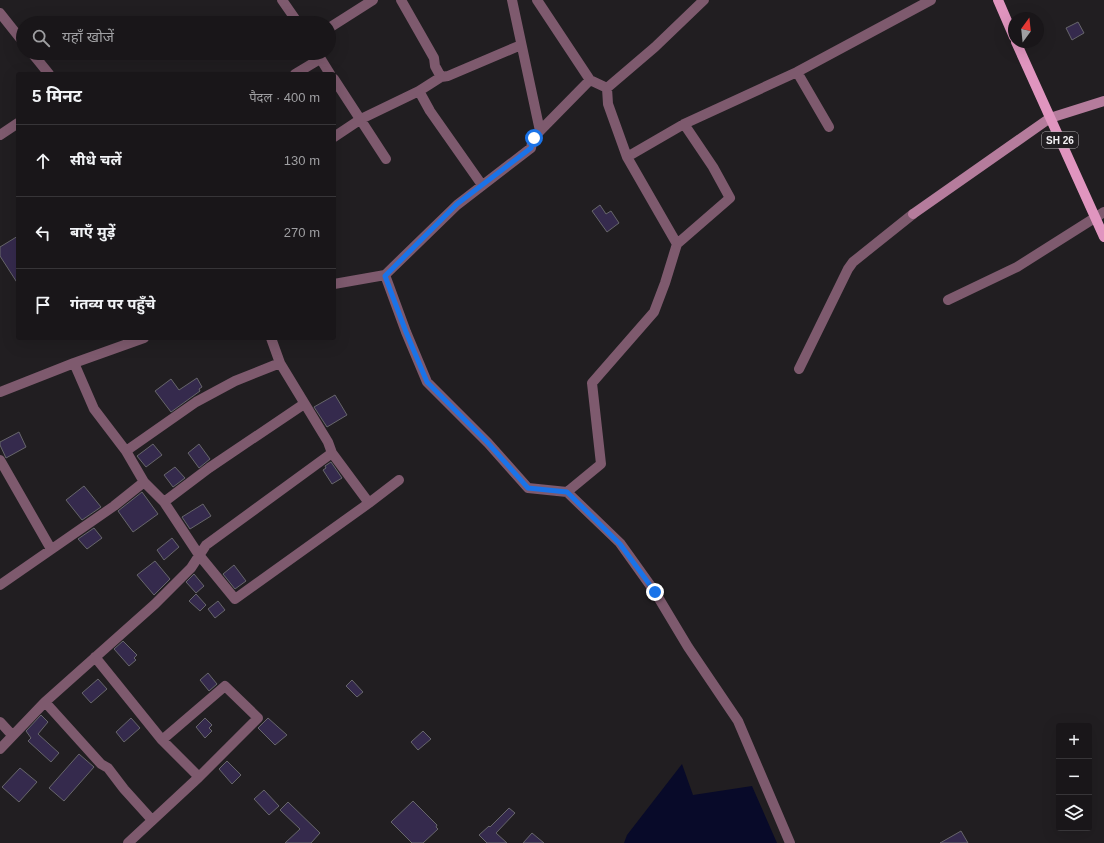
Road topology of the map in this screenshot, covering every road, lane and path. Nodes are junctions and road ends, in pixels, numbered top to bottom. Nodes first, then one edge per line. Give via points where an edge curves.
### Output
1 (282, 0) edge
2 (373, 0) edge
3 (402, 0) edge
4 (512, 0) edge
5 (537, 0) edge
6 (704, 0) edge
7 (931, 0) edge
8 (998, 0) edge
9 (0, 13) edge
10 (293, 16) edge
11 (1008, 23) edge
12 (336, 24) edge
13 (16, 33) edge
14 (522, 45) junction
15 (1019, 48) edge
16 (38, 60) edge
17 (313, 60) edge
18 (321, 60) edge
19 (47, 72) edge
20 (298, 72) edge
21 (329, 72) edge
22 (797, 72) junction
23 (441, 76) junction
24 (590, 80) junction
25 (336, 82) edge
26 (607, 88) junction
27 (419, 91) junction
28 (1104, 101) edge
29 (1050, 118) junction
30 (361, 119) junction
31 (16, 123) edge
32 (684, 124) junction
33 (829, 127) dead end
34 (540, 132) junction
35 (0, 135) edge
36 (336, 136) edge
37 (627, 157) junction
38 (386, 159) dead end
39 (482, 185) junction
40 (1104, 212) edge
41 (1095, 218) junction
42 (1104, 237) edge
43 (677, 244) junction
44 (385, 276) junction
45 (336, 284) edge
46 (948, 300) dead end
47 (138, 340) edge
48 (272, 340) edge
49 (74, 363) junction
50 (280, 363) junction
51 (799, 369) dead end
52 (0, 392) edge
53 (304, 404) junction
54 (126, 451) junction
55 (332, 452) junction
56 (0, 460) edge
57 (399, 480) dead end
58 (144, 482) junction
59 (567, 492) junction
60 (164, 502) junction
61 (369, 504) junction
62 (51, 549) junction
63 (199, 555) junction
64 (0, 585) edge
65 (95, 657) junction
66 (45, 702) junction
67 (0, 722) edge
68 (12, 735) junction
69 (162, 740) junction
70 (0, 749) edge
71 (199, 777) junction
72 (152, 820) junction
73 (128, 843) edge
74 (790, 843) edge

1 - 10 street
2 - 12 street
3 - 23 street
4 - 14 street
5 - 24 street
6 - 26 street
7 - 22 street
8 - 11 main road
9 - 13 street
14 - 23 street via 448,76
14 - 34 street
15 - 29 main road, SH 26
16 - 19 street
17 - 20 street
18 - 21 street
22 - 32 street
22 - 33 street
23 - 27 street
24 - 26 street
24 - 34 street
25 - 30 street
26 - 37 street via 608,104
27 - 30 street
27 - 39 street
28 - 29 street
29 - 41 main road, SH 26
29 - 51 street via 913,214 853,262
30 - 36 street
30 - 38 street
31 - 35 street
32 - 37 street
32 - 43 street via 730,198
34 - 39 street via 534,138 531,148
37 - 43 street
39 - 44 street via 457,204
40 - 41 street
41 - 42 main road, SH 26
41 - 46 street via 1017,267
43 - 59 street via 654,312 592,384 601,464
44 - 45 street
44 - 59 street via 427,382 488,443 528,488
47 - 49 street
48 - 50 street
49 - 52 street
49 - 54 street via 94,409
50 - 53 street
50 - 54 street via 235,381 196,402
53 - 55 street
53 - 60 street via 209,468
54 - 58 street
55 - 61 street
55 - 63 street via 206,545
56 - 62 street
57 - 61 street
58 - 60 street
58 - 62 street
59 - 74 street via 620,544 655,592 738,722
60 - 63 street
61 - 63 street via 235,600
62 - 64 street
63 - 65 street via 191,568 155,604
65 - 66 street
65 - 69 street
66 - 68 street
66 - 72 street via 101,764 108,768
67 - 68 street
68 - 70 street
69 - 71 street
69 - 71 street via 225,686 258,718
71 - 72 street
72 - 73 street

